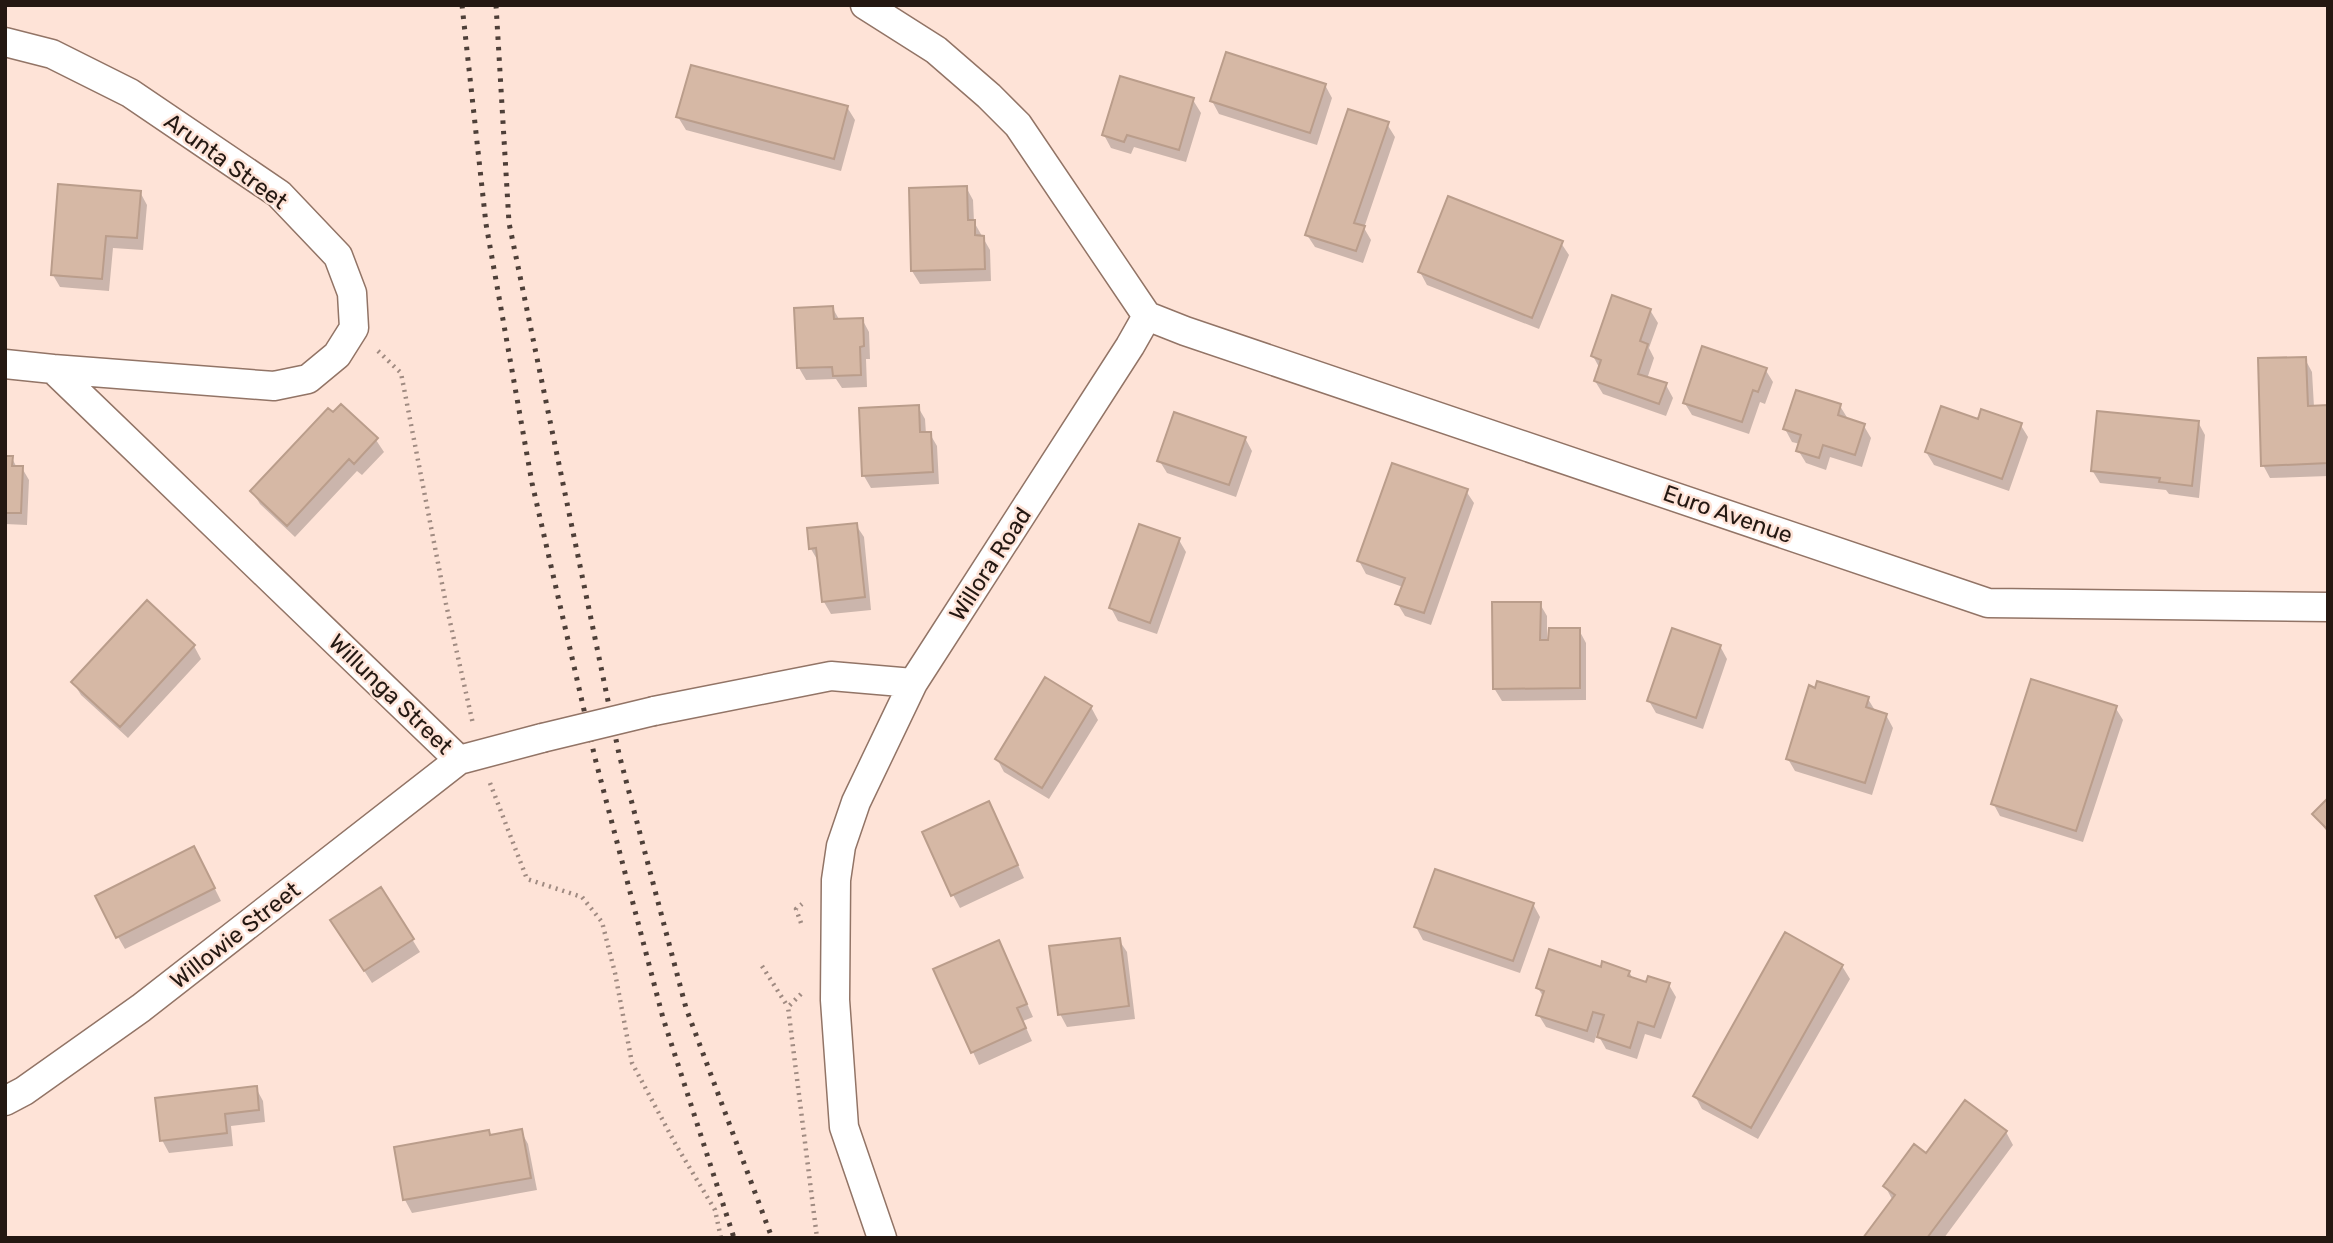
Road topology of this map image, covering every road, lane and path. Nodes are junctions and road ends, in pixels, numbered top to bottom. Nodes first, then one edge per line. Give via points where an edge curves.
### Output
1 (864, 5) edge
2 (5, 42) edge
3 (1147, 316) junction
4 (354, 328) junction
5 (5, 364) edge
6 (53, 369) junction
7 (2328, 607) edge
8 (914, 682) junction
9 (470, 757) junction
10 (762, 966) dead end
11 (788, 1007) dead end
12 (5, 1101) edge
13 (721, 1238) edge
14 (882, 1238) edge

1 - 3 street via 936,50 1018,125
2 - 4 street, Arunta Street via 52,54 130,93 279,194 338,256 352,293
3 - 7 street, Euro Avenue via 1989,603
3 - 8 street, Willora Road
4 - 6 street via 337,355 307,379 274,386
4 - 9 path via 401,373
5 - 6 street
6 - 9 street, Willunga Street
8 - 9 street, Willunga Street, bridge via 831,676 654,711
8 - 14 street, Willora Road via 856,802 841,846 836,880 835,1000 844,1127
9 - 12 street, Willowie Street via 141,1009
9 - 13 path via 527,879 582,897 602,922 632,1063 715,1210
10 - 11 path

